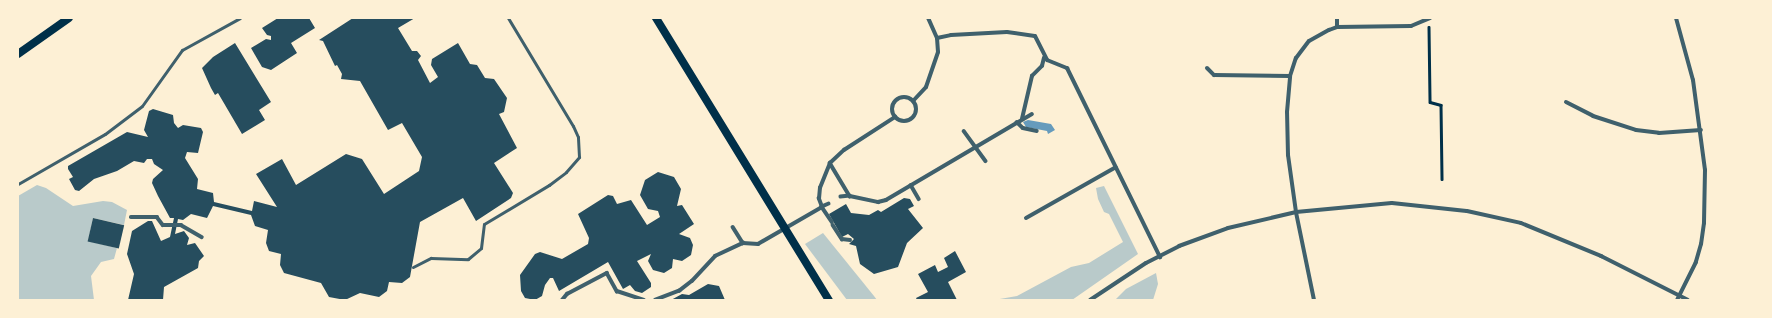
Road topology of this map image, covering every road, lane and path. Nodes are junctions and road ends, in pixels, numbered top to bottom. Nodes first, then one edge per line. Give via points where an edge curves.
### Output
1 (69, 18) edge
2 (240, 18) edge
3 (508, 18) edge
4 (656, 18) edge
5 (928, 18) edge
6 (1337, 18) edge
7 (1429, 18) edge
8 (1676, 18) edge
9 (1337, 28) junction
10 (937, 38) junction
11 (18, 54) edge
12 (1044, 58) junction
13 (1207, 68) dead end
14 (1290, 76) junction
15 (1030, 84) junction
16 (1035, 85) dead end
17 (1027, 98) junction
18 (1032, 99) dead end
19 (913, 101) junction
20 (1566, 102) dead end
21 (1032, 114) dead end
22 (895, 117) junction
23 (1022, 119) junction
24 (1017, 122) junction
25 (1701, 130) junction
26 (964, 131) dead end
27 (1037, 131) dead end
28 (978, 146) junction
29 (986, 161) dead end
30 (830, 164) junction
31 (1116, 167) junction
32 (1442, 180) dead end
33 (18, 184) edge
34 (911, 185) junction
35 (850, 196) junction
36 (841, 197) dead end
37 (919, 199) dead end
38 (829, 204) dead end
39 (822, 207) junction
40 (1296, 212) junction
41 (131, 217) dead end
42 (1026, 218) dead end
43 (733, 227) dead end
44 (202, 238) dead end
45 (850, 240) dead end
46 (743, 243) junction
47 (1160, 256) junction
48 (413, 267) dead end
49 (1679, 295) junction
50 (562, 300) edge
51 (644, 300) edge
52 (655, 300) edge
53 (829, 300) edge
54 (1090, 300) edge
55 (1314, 300) edge
56 (1677, 300) edge
57 (1688, 300) edge

1 - 11 main road
2 - 33 lane via 182,50 142,106 105,134
3 - 48 lane via 574,126 579,141 579,157 566,172 549,185 484,224 481,248 468,258 431,258
4 - 53 main road
5 - 10 street
6 - 9 street
7 - 9 street via 1411,26
7 - 32 path via 1430,102 1442,105
8 - 25 street via 1688,60
9 - 14 street via 1309,41 1296,58
10 - 12 street via 967,34 1025,34 1035,36
10 - 19 street via 936,65 926,86
12 - 15 street via 1042,66 1032,76
12 - 31 street via 1067,68
13 - 14 street via 1214,75
14 - 40 street via 1286,132
15 - 16 street
15 - 17 street
17 - 18 street
17 - 23 street
19 - 22 street via 916,108 914,116 902,121
19 - 22 street via 909,97 898,98 892,107
20 - 25 street via 1594,116 1636,130 1659,133
21 - 23 street
22 - 30 street via 844,150
23 - 24 street
24 - 27 street via 1023,128
24 - 28 street
25 - 49 street via 1705,170 1704,223 1696,262
26 - 28 street
28 - 29 street
28 - 34 street
30 - 35 street
30 - 39 street via 820,188 819,199
31 - 42 street
31 - 47 street
34 - 35 street via 878,202
34 - 37 street
35 - 36 street
38 - 39 street
39 - 45 street via 842,239
39 - 46 street via 758,244
40 - 47 street via 1228,228
40 - 49 street via 1392,203 1439,206 1495,216 1575,244
40 - 55 street
41 - 44 street via 157,217 163,226 181,225
43 - 46 street
46 - 52 street via 715,256 686,286
47 - 54 street
49 - 56 street
49 - 57 street
50 - 51 street via 567,294 607,273 617,291

